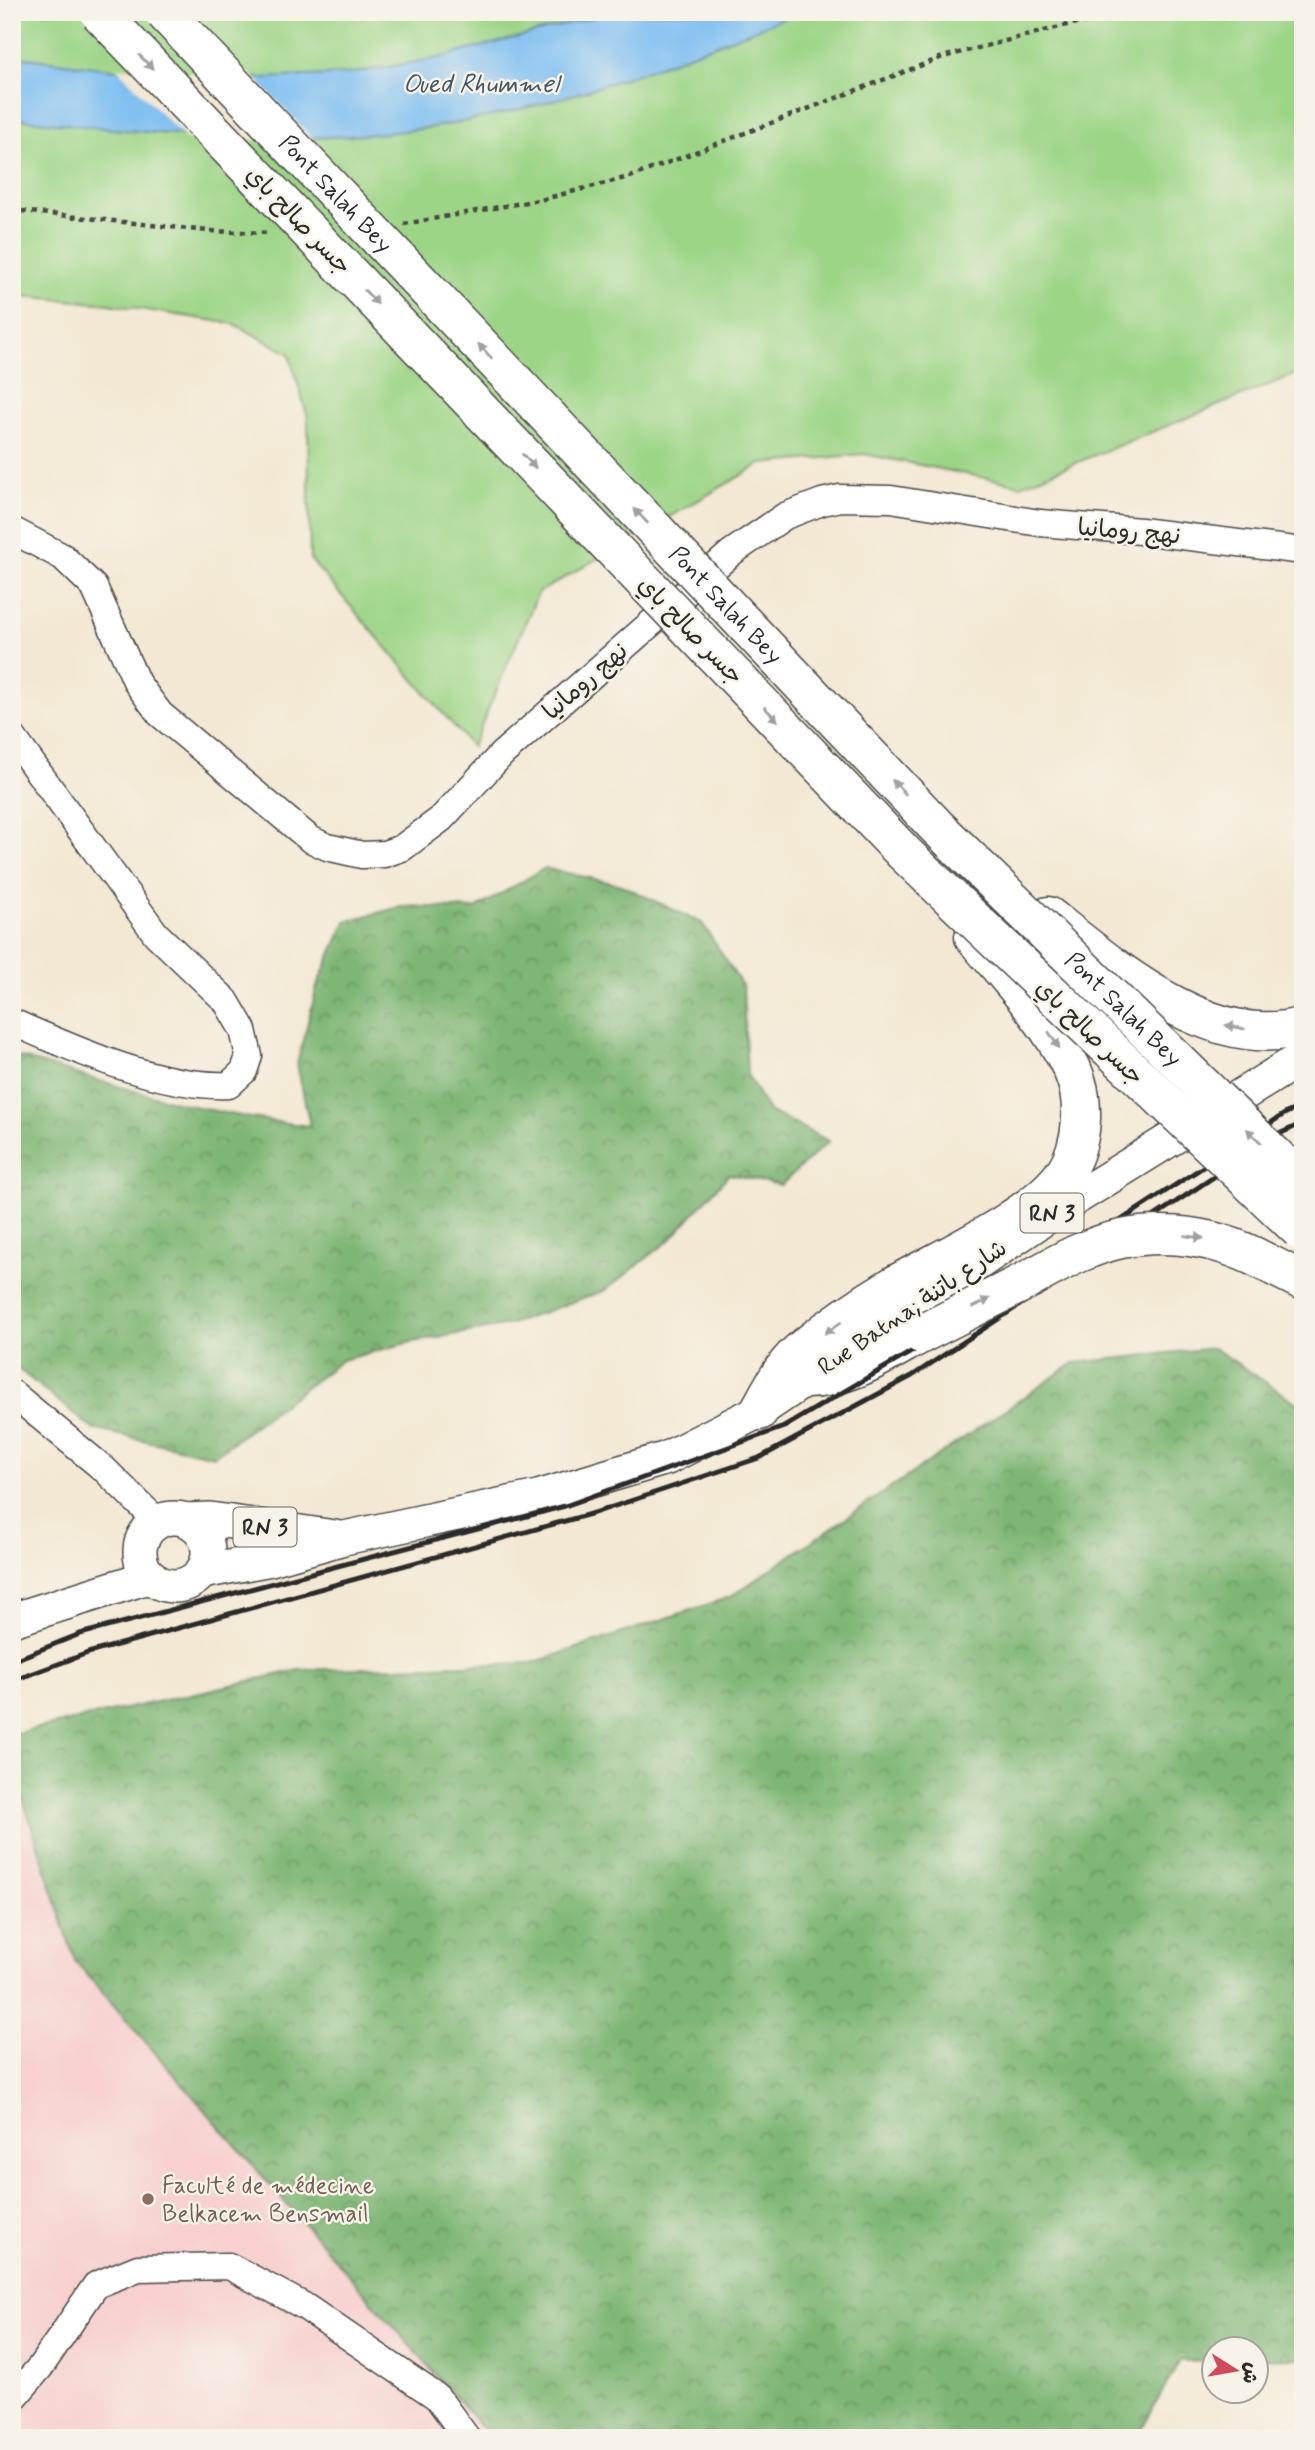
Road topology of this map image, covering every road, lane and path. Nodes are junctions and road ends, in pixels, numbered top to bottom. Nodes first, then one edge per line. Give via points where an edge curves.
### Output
1 (99, 12) edge
2 (164, 12) edge
3 (1173, 12) edge
4 (12, 210) edge
5 (401, 225) dead end
6 (281, 233) dead end
7 (12, 530) edge
8 (1303, 551) edge
9 (12, 736) edge
10 (938, 828) junction
11 (904, 853) junction
12 (12, 1022) edge
13 (1303, 1026) edge
14 (1303, 1057) edge
15 (1303, 1183) edge
16 (1301, 1231) edge
17 (1303, 1281) edge
18 (806, 1378) junction
19 (12, 1393) edge
20 (759, 1411) junction
21 (172, 1521) junction
22 (344, 1538) junction
23 (202, 1572) junction
24 (151, 1576) junction
25 (12, 1620) edge
26 (12, 2400) edge
27 (467, 2438) edge

1 -> 11 highway, جسر صالح باي, bridge
10 -> 2 highway, Pont Salah Bey, bridge
3 - 5 path via 1071,24 943,57 633,176 544,199
4 - 6 path via 208,232
7 - 8 street, نهج رومانيا via 63,557 94,587 138,683 160,714 310,839 362,855 384,854 420,836 502,754 731,553 785,516 822,502 891,499 1040,523
9 - 12 street via 156,934 226,1001 243,1030 249,1056 244,1071 229,1086 200,1085 71,1047
13 -> 10 highway, bridge via 1250,1030 1219,1024 1147,990
15 -> 10 highway, Pont Salah Bey, bridge
11 - 16 highway, جسر صالح باي, bridge
11 -> 20 highway, bridge via 1054,1038 1072,1070 1081,1117 1073,1155 1047,1192 889,1289 804,1348 777,1379
14 - 18 main road, Rue Batna; شارع باتنة / RN 3 via 1060,1208
18 -> 17 highway, bridge via 824,1379 855,1370 1084,1251 1126,1238 1192,1236 1242,1249
18 - 20 main road, RN 3
19 - 21 street
20 - 22 main road, RN 3 via 667,1458 603,1479
21 - 22 main road, RN 3 via 210,1519
21 - 23 main road via 194,1524 207,1542
21 - 24 main road via 145,1534 141,1543 141,1561
22 - 23 main road, RN 3
23 - 24 main road via 177,1586
24 - 25 main road
26 - 27 street via 96,2286 138,2268 229,2266 304,2306 437,2398

